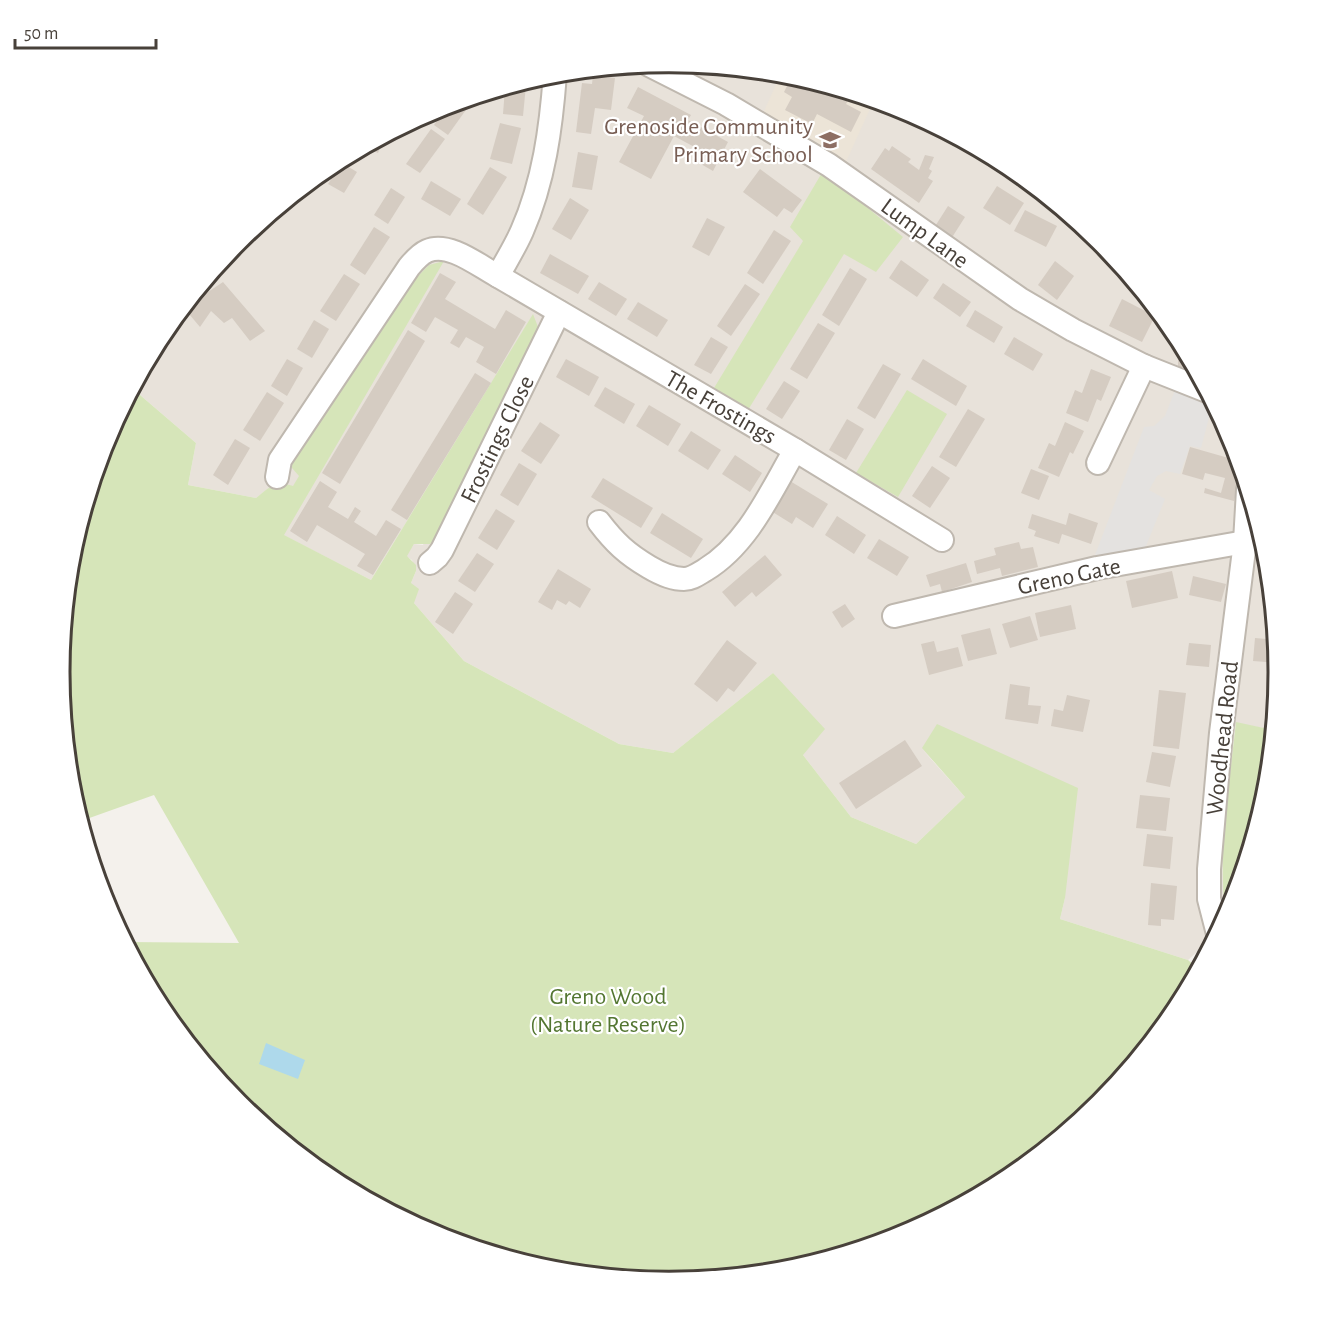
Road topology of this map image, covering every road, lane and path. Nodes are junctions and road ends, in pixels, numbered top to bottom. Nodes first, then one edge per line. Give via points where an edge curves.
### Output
1 (666, 73) edge
2 (554, 85) edge
3 (498, 276) junction
4 (559, 312) junction
5 (1144, 366) junction
6 (1196, 387) edge
7 (795, 450) junction
8 (1098, 463) dead end
9 (277, 477) dead end
10 (1247, 513) edge
11 (599, 522) dead end
12 (942, 540) dead end
13 (1245, 542) junction
14 (430, 563) dead end
15 (894, 616) dead end
16 (1215, 920) edge

1 - 5 street, Lump Lane via 829,165 1020,299
2 - 3 street via 552,120 536,194 522,232
3 - 4 street, The Frostings
3 - 9 street, The Frostings via 454,252 424,252 409,267 280,460
4 - 7 street, The Frostings
4 - 14 street, Frostings Close via 442,550
5 - 6 street, Lump Lane
5 - 8 street
7 - 11 street via 731,551 693,577 672,577 628,555
7 - 12 street, The Frostings
10 - 13 street, Woodhead Road
13 - 15 street, Greno Gate via 1087,570
13 - 16 street, Woodhead Road via 1209,869 1209,899

